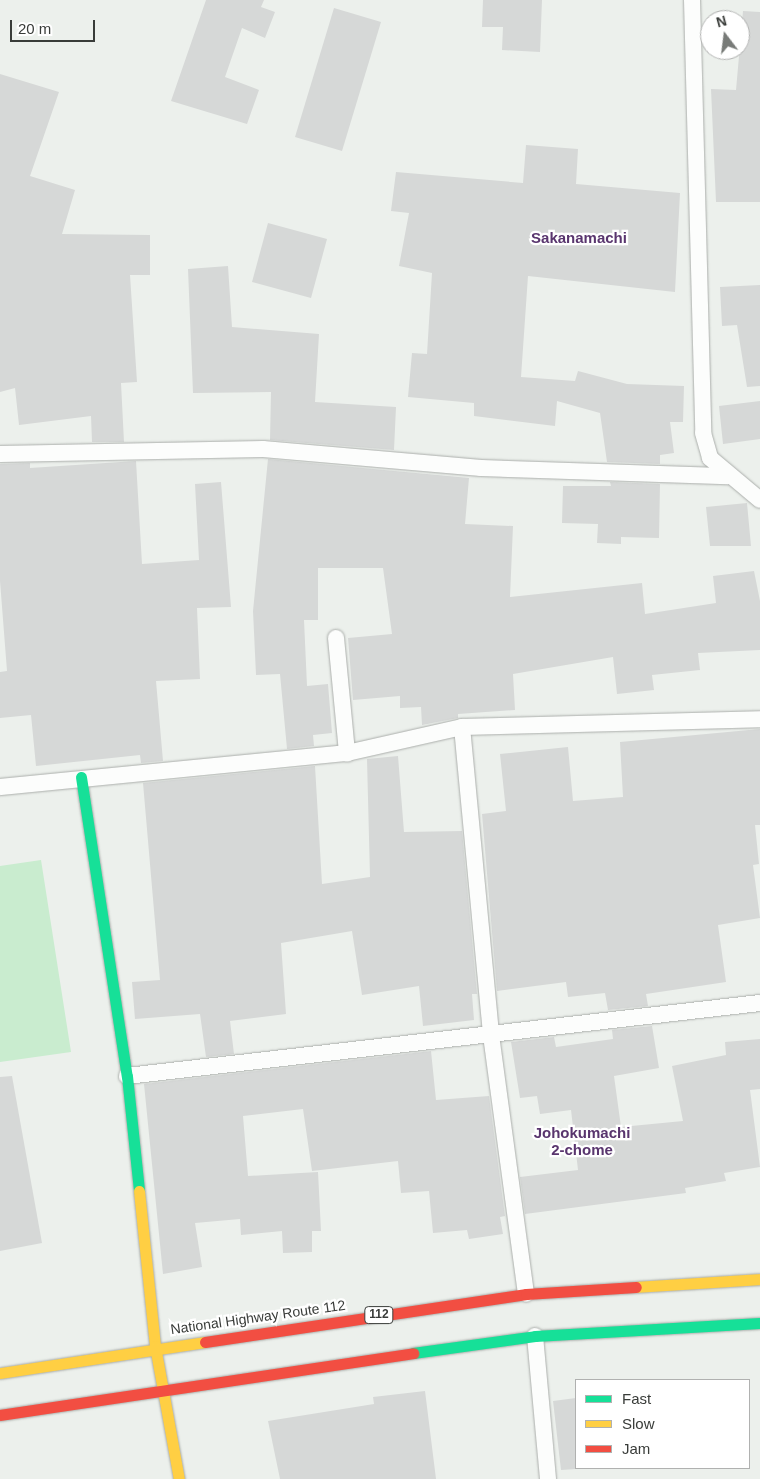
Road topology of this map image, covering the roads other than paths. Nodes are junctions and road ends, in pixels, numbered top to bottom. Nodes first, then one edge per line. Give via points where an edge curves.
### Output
1 (692, 0) edge
2 (0, 454) edge
3 (728, 476) junction
4 (760, 500) edge
5 (336, 638) dead end
6 (760, 719) edge
7 (462, 727) junction
8 (347, 753) junction
9 (81, 777) junction
10 (0, 788) edge
11 (760, 1002) edge
12 (491, 1035) junction
13 (127, 1076) junction
14 (760, 1279) edge
15 (526, 1294) junction
16 (760, 1323) edge
17 (535, 1336) junction
18 (155, 1346) junction
19 (0, 1373) edge
20 (166, 1387) junction
21 (0, 1415) edge
22 (179, 1479) edge
23 (548, 1479) edge

1 - 3 lane via 703,433 710,458
2 - 3 lane via 263,449 480,468
3 - 4 lane
5 - 8 lane
6 - 7 lane
7 - 8 lane
7 - 12 lane
8 - 9 lane
9 - 10 lane
9 - 13 main road
11 - 12 lane
12 - 13 lane
12 - 15 lane
13 - 18 main road
14 - 15 main road, National Highway Route 112 / 112
15 - 18 main road, National Highway Route 112 / 112
16 - 17 main road
17 - 20 main road
17 - 23 lane
18 - 19 main road, National Highway Route 112 / 112
18 - 20 main road
20 - 21 main road
20 - 22 main road

